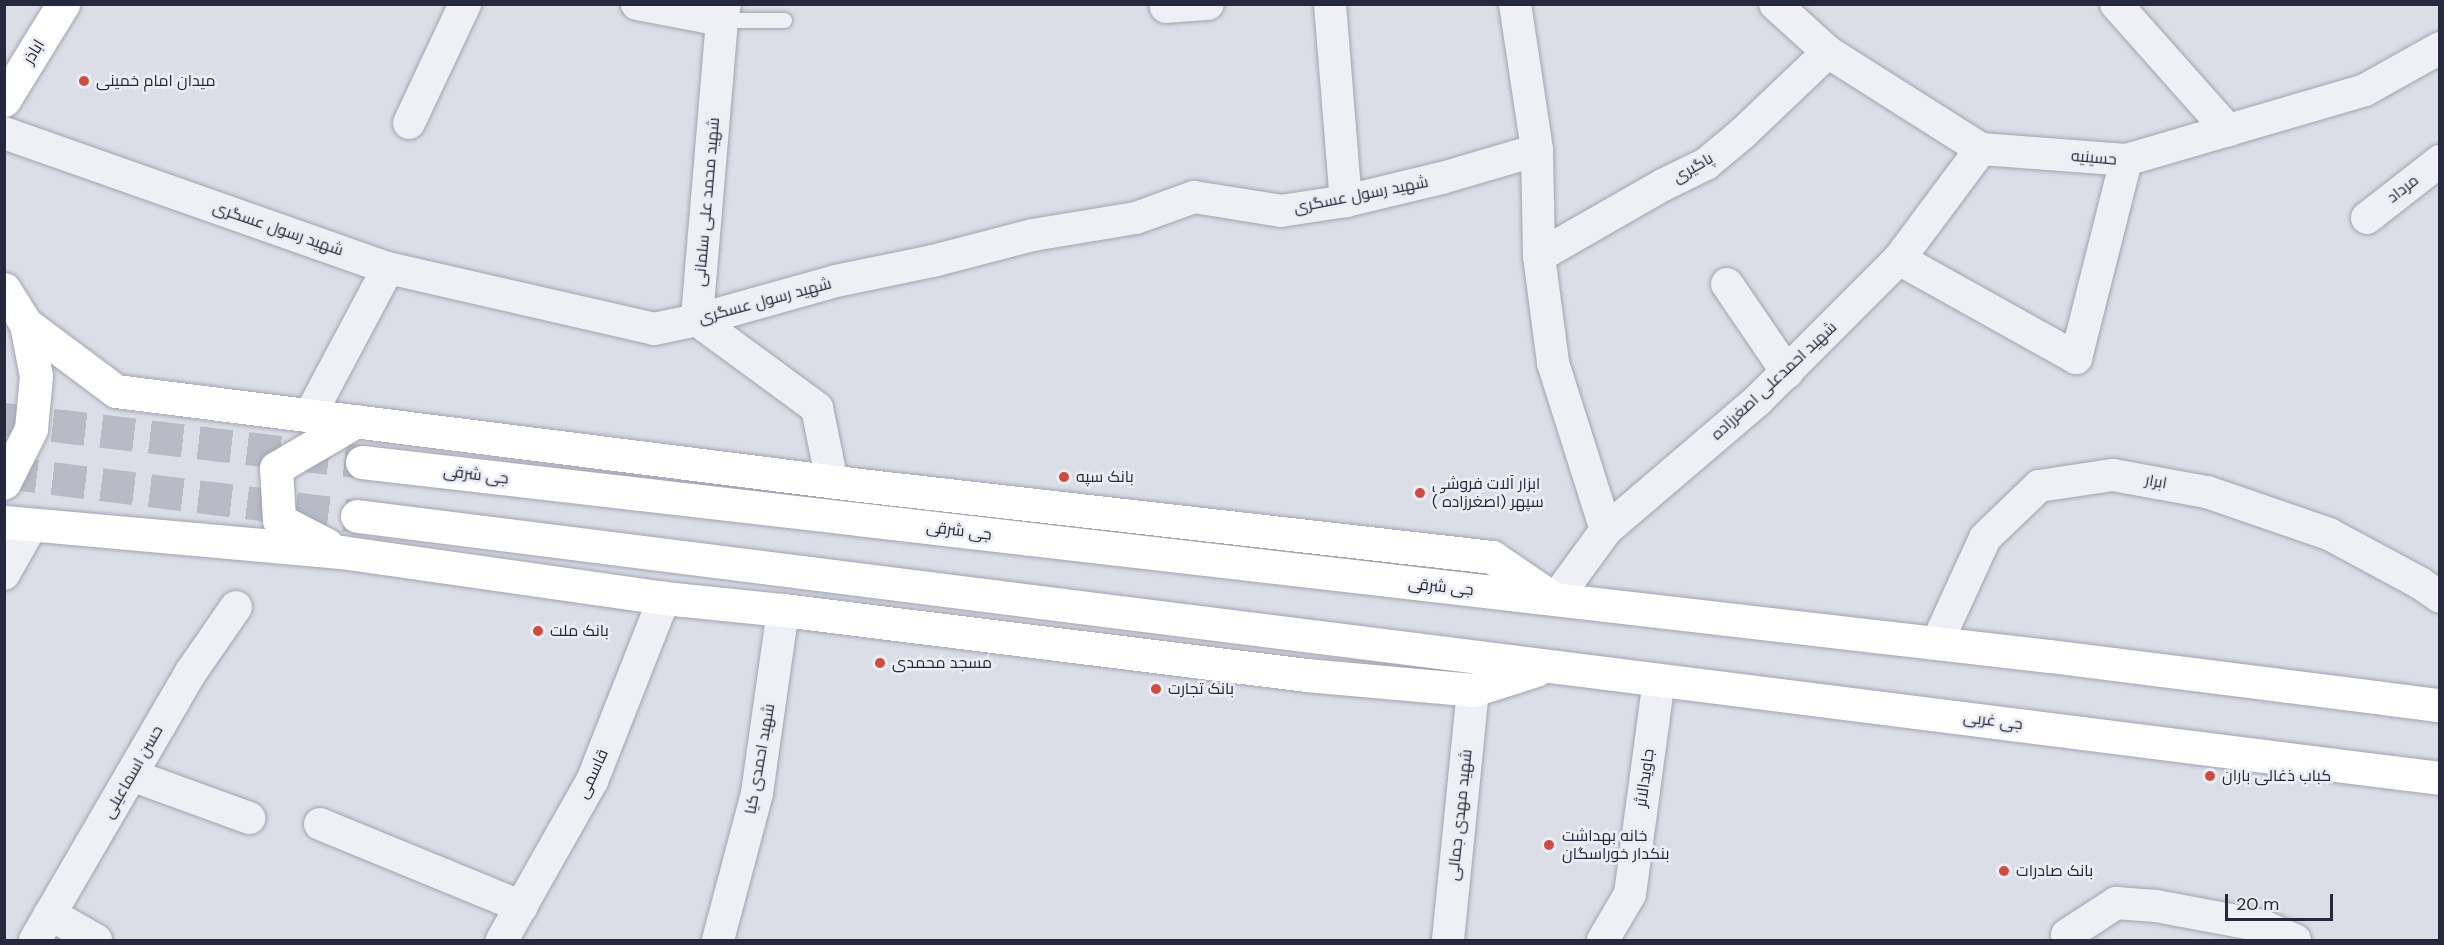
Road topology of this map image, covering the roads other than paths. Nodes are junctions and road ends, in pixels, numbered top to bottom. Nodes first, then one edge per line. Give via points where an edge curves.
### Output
1 (63, 4) edge
2 (465, 4) edge
3 (637, 4) edge
4 (1208, 4) edge
5 (1329, 4) edge
6 (1515, 4) edge
7 (1775, 4) edge
8 (2116, 4) edge
9 (1166, 7) dead end
10 (724, 12) edge
11 (784, 20) dead end
12 (2439, 48) edge
13 (1828, 51) junction
14 (4, 100) edge
15 (409, 123) dead end
16 (2228, 130) junction
17 (4, 133) edge
18 (1981, 149) junction
19 (1537, 150) junction
20 (2126, 160) junction
21 (2439, 161) edge
22 (1346, 201) junction
23 (2367, 218) dead end
24 (1539, 256) junction
25 (1899, 259) junction
26 (388, 268) junction
27 (1727, 284) dead end
28 (4, 289) edge
29 (697, 320) junction
30 (26, 324) junction
31 (1786, 372) junction
32 (310, 415) junction
33 (356, 421) junction
34 (362, 462) tunnel mouth
35 (832, 482) junction
36 (4, 483) edge
37 (357, 516) tunnel mouth
38 (17, 524) edge
39 (1606, 530) junction
40 (341, 552) junction
41 (4, 574) edge
42 (2439, 597) edge
43 (664, 598) junction
44 (1555, 600) junction
45 (236, 608) dead end
46 (783, 610) junction
47 (1937, 643) junction
48 (1546, 666) junction
49 (1659, 680) junction
50 (1473, 690) junction
51 (2439, 705) edge
52 (131, 775) junction
53 (2439, 778) edge
54 (249, 818) dead end
55 (320, 824) dead end
56 (522, 907) junction
57 (42, 927) edge
58 (2260, 933) edge
59 (2067, 935) dead end
60 (96, 940) edge
61 (502, 940) edge
62 (718, 940) edge
63 (1449, 940) edge
64 (1603, 940) edge
65 (2295, 940) edge

1 - 14 main road, اباذر
2 - 15 street
3 - 10 street
4 - 9 street
5 - 22 street
6 - 19 street
7 - 13 street, حسینیه
8 - 16 street
10 - 11 lane
10 - 29 street, شهید محمد علی سلمانی
12 - 16 street, حسینیه via 2365,90
13 - 18 street, حسینیه
13 - 24 street, پاگیری via 1706,164
16 - 20 street, حسینیه
17 - 26 street, شهید رسول عسگری
18 - 20 street, حسینیه
18 - 25 street, شهید احمدعلی اصغرزاده
19 - 22 street, شهید رسول عسگری
19 - 24 street
20 - 25 street via 2076,358
21 - 23 street, مرداد
22 - 29 street, شهید رسول عسگری via 1281,211 1194,197 1136,218 1033,235 836,281
24 - 39 street via 1553,363
25 - 31 street, شهید احمدعلی اصغرزاده
26 - 29 street, شهید رسول عسگری via 654,328
26 - 32 street
27 - 31 street
28 - 30 main road
29 - 35 street via 817,408
30 - 32 main road via 116,391
30 - 36 main road via 36,376 31,429
31 - 39 street, شهید احمدعلی اصغرزاده
32 - 33 main road
33 - 35 main road
33 - 40 main road via 276,468 279,520
34 - 44 main road, جی شرقی
35 - 44 main road via 1492,557
37 - 48 main road
38 - 40 main road
38 - 41 street
39 - 44 street, شهید احمدعلی اصغرزاده
40 - 43 main road
42 - 47 street, ابرار via 2329,534 2207,492 2113,475 2038,486 1985,538
43 - 46 main road
43 - 56 street, قاسمی via 592,781
44 - 47 main road
45 - 52 street, حسن اسماعیلی via 191,672
46 - 50 main road via 1306,675
46 - 62 street, شهید احمدی کیا via 758,793
47 - 51 main road
48 - 49 main road, جی غربی
48 - 50 main road
49 - 53 main road, جی غربی
49 - 64 street, جاویدالاثر via 1630,894
50 - 63 street, شهید مهدی جمالی
52 - 54 street
52 - 57 street, حسن اسماعیلی
55 - 56 street
56 - 61 street, قاسمی
57 - 60 street
58 - 59 street via 2156,906 2116,903
58 - 65 street

